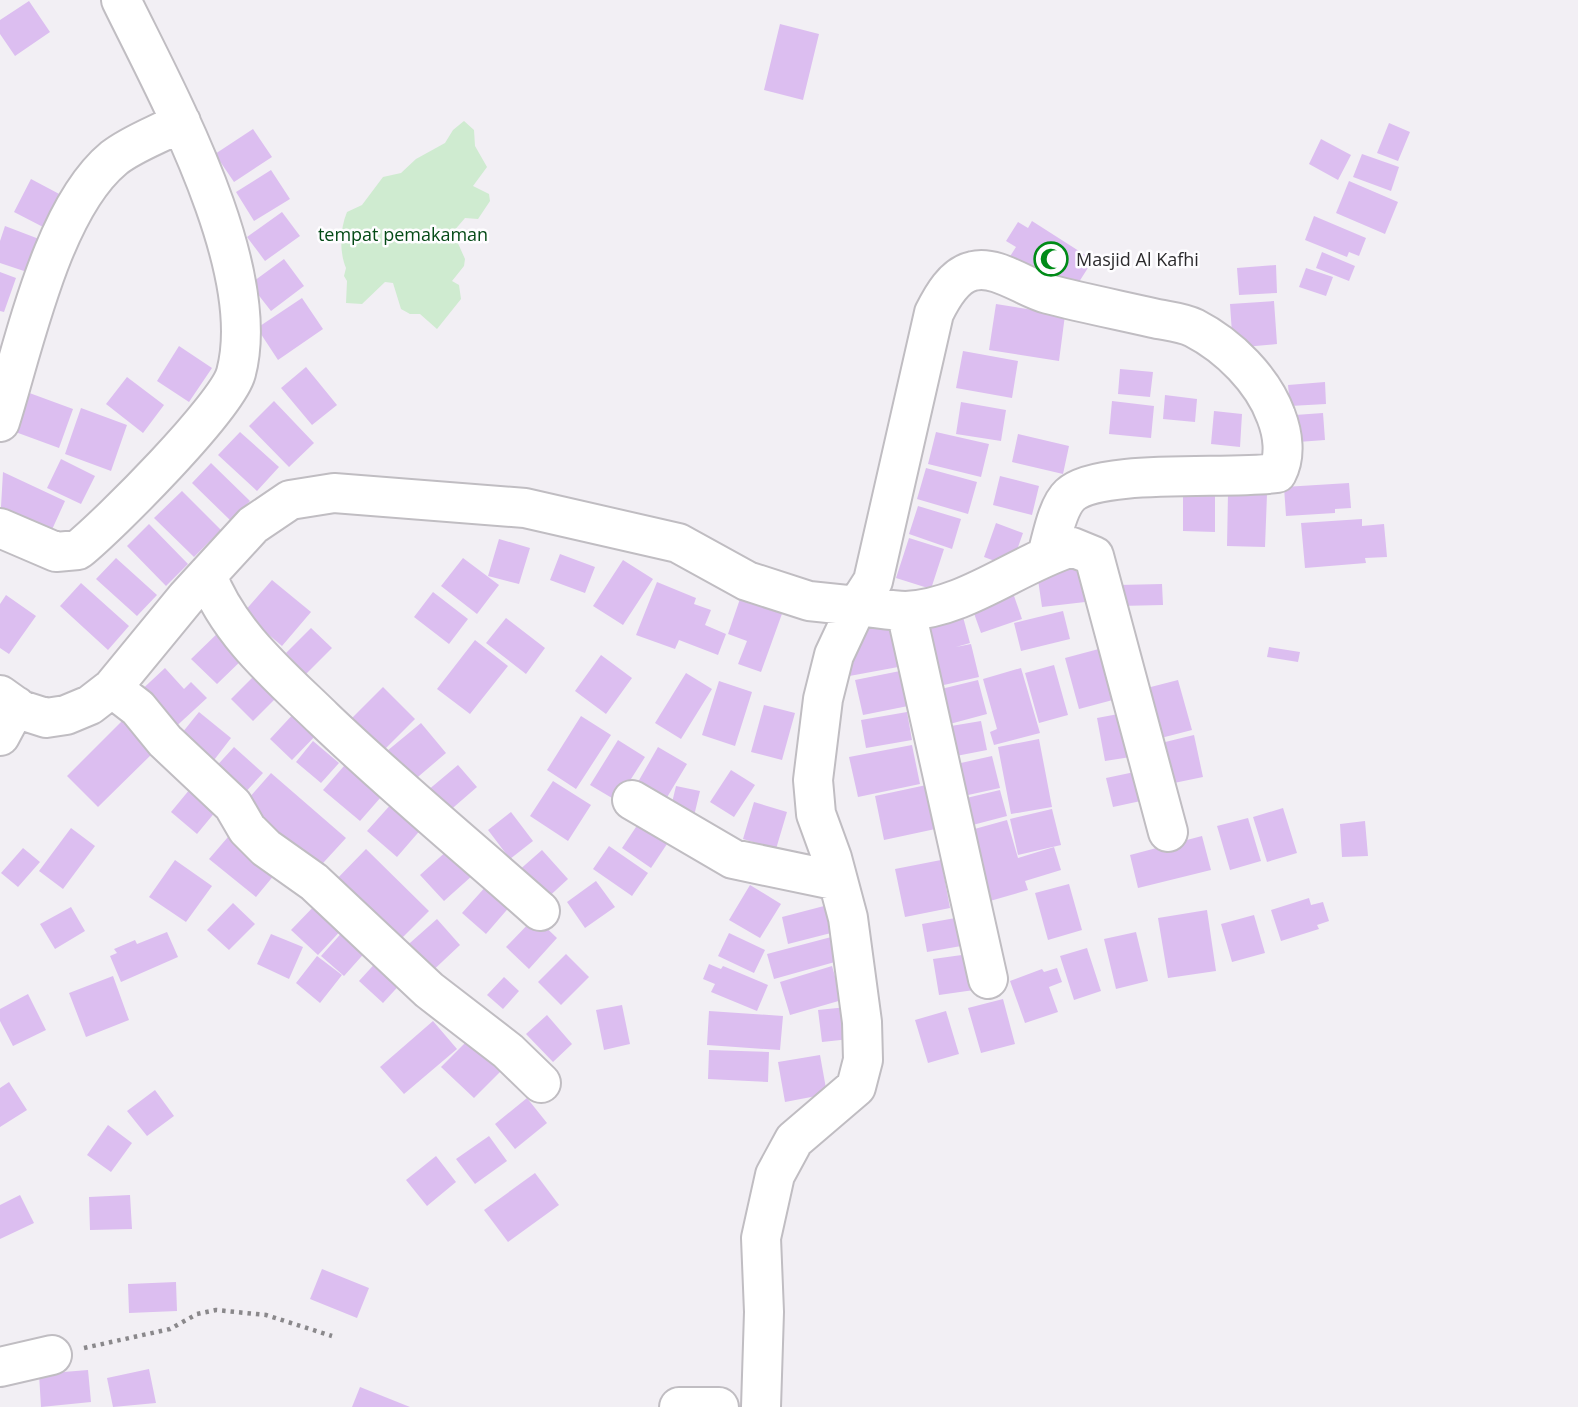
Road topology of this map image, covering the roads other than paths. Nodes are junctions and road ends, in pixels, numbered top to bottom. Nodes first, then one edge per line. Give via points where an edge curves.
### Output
1 (121, 0) edge
2 (181, 122) junction
3 (0, 422) edge
4 (0, 528) edge
5 (1047, 555) junction
6 (206, 575) junction
7 (857, 606) junction
8 (906, 611) junction
9 (112, 688) junction
10 (5, 712) edge
11 (632, 800) dead end
12 (1168, 832) dead end
13 (838, 881) junction
14 (540, 911) dead end
15 (988, 979) dead end
16 (541, 1083) dead end
17 (52, 1355) road end
18 (0, 1367) edge
19 (679, 1407) edge
20 (719, 1407) edge
21 (761, 1407) edge
22 (780, 1407) edge
23 (790, 1407) edge

1 - 2 street
2 - 3 street via 115,158 85,189 47,274
2 - 4 street via 214,200 234,271 240,335 236,375 213,413 78,550 56,552
5 - 7 street via 1067,496 1081,486 1108,480 1250,477 1277,472 1283,447 1277,419 1265,390 1220,345 1193,327 1045,293 985,269 969,272 943,295 934,313 873,581
5 - 8 street via 946,604
5 - 12 street via 1072,547 1094,556
6 - 7 street via 279,504 334,493 525,508 678,543 747,581 809,601
6 - 9 street
6 - 14 street via 222,608 286,683 356,752
7 - 8 street
7 - 13 street via 834,655 823,699 813,780 816,814
8 - 15 street
9 - 10 street via 90,705 66,715 46,718
9 - 16 street via 138,708 165,741 233,805 247,829 266,848 314,882 429,990 508,1051
11 - 13 street via 733,859
13 - 21 street via 855,962 863,1060 856,1087 794,1140 775,1175 761,1238
17 - 18 street
19 - 20 street
22 - 23 street

